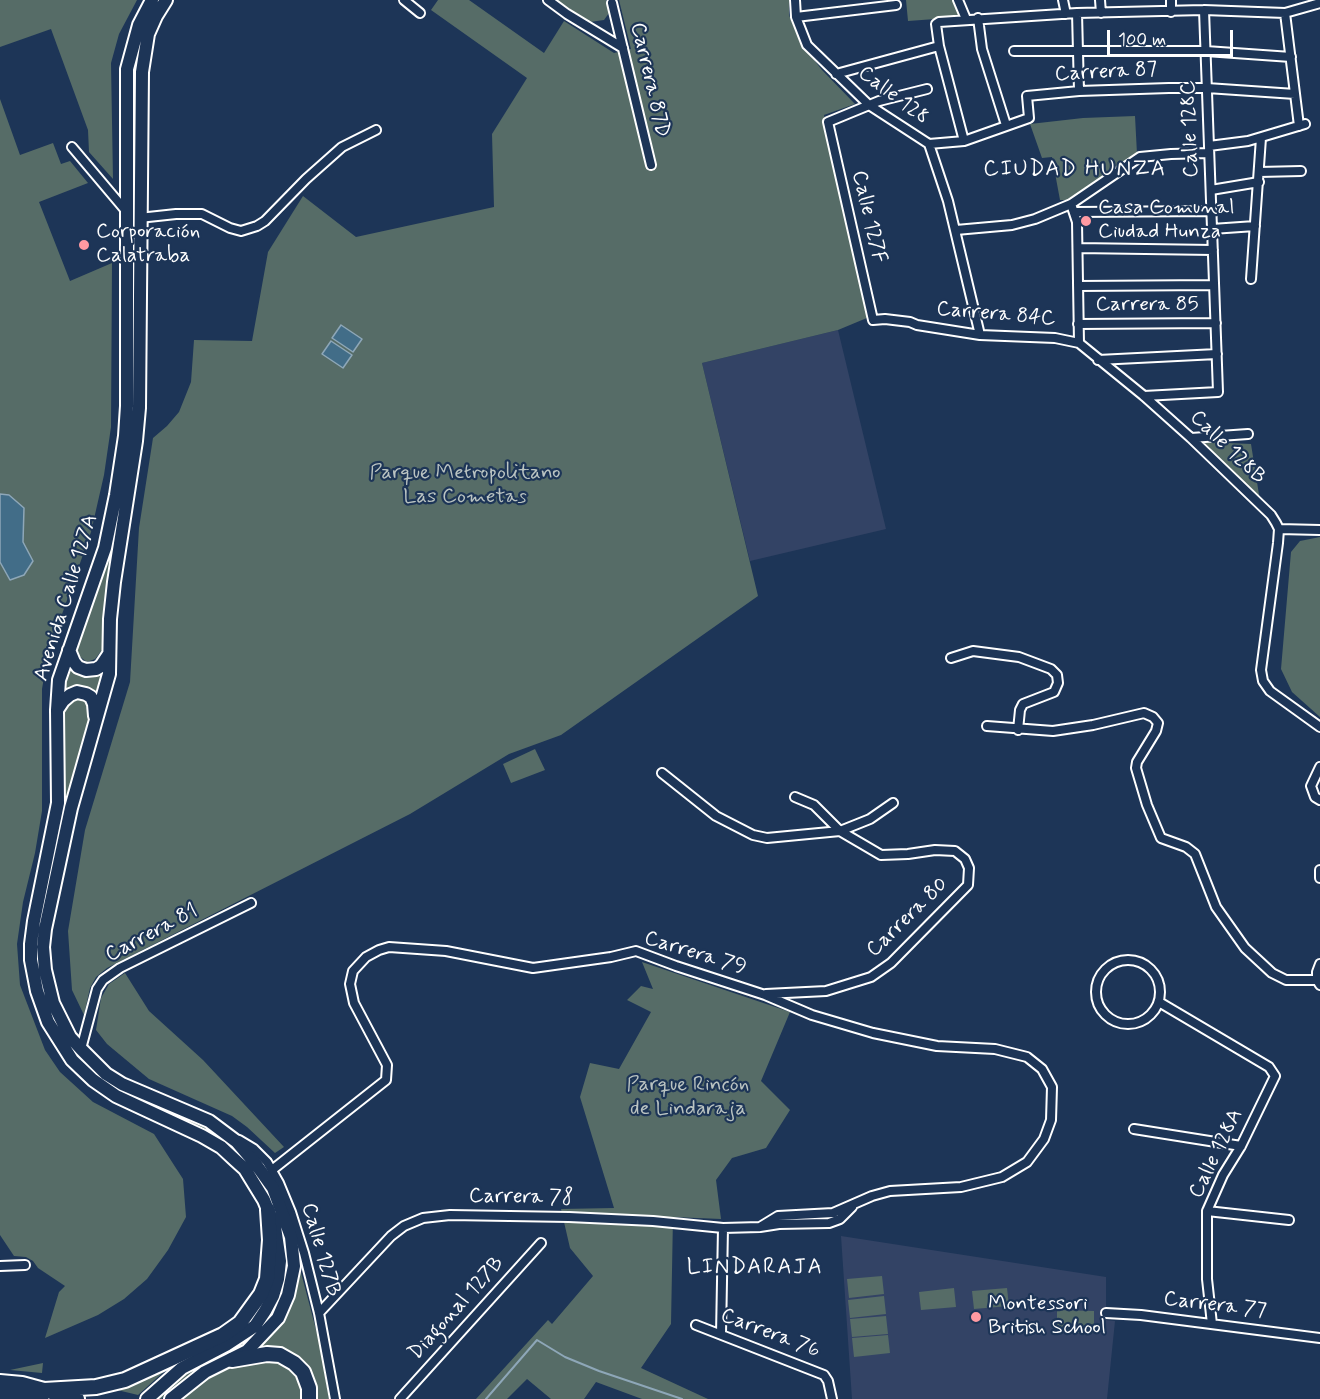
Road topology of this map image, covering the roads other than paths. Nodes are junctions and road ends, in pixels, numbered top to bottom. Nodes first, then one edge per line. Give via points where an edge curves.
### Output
1 (152, 0) edge
2 (166, 0) edge
3 (404, 0) edge
4 (549, 0) edge
5 (795, 0) edge
6 (958, 0) edge
7 (1063, 0) edge
8 (1100, 0) edge
9 (1171, 0) edge
10 (1300, 0) edge
11 (612, 3) dead end
12 (1320, 3) edge
13 (896, 5) dead end
14 (1304, 9) junction
15 (1204, 10) junction
16 (1171, 12) junction
17 (420, 13) dead end
18 (1077, 13) junction
19 (1101, 13) junction
20 (1286, 13) junction
21 (1065, 14) junction
22 (796, 17) junction
23 (978, 18) junction
24 (966, 19) junction
25 (939, 46) junction
26 (623, 48) junction
27 (1014, 51) dead end
28 (1079, 51) junction
29 (1206, 51) junction
30 (1291, 57) junction
31 (836, 74) junction
32 (1207, 88) junction
33 (927, 89) dead end
34 (1079, 91) junction
35 (1295, 94) junction
36 (869, 105) junction
37 (1006, 125) junction
38 (376, 130) dead end
39 (1261, 138) junction
40 (964, 141) junction
41 (929, 144) junction
42 (72, 147) dead end
43 (1209, 149) junction
44 (651, 165) dead end
45 (1301, 171) dead end
46 (1259, 172) junction
47 (1259, 182) junction
48 (1211, 190) junction
49 (1073, 208) junction
50 (1212, 211) junction
51 (127, 212) junction
52 (142, 219) junction
53 (1255, 226) junction
54 (1212, 229) junction
55 (956, 230) junction
56 (1078, 248) junction
57 (1213, 250) junction
58 (1251, 279) dead end
59 (1214, 285) junction
60 (1078, 286) junction
61 (873, 320) joint
62 (1216, 323) junction
63 (1078, 324) junction
64 (980, 334) junction
65 (1079, 343) junction
66 (1217, 354) junction
67 (1098, 360) junction
68 (1144, 396) junction
69 (1248, 434) dead end
70 (1191, 438) junction
71 (1279, 529) junction
72 (1320, 530) edge
73 (69, 650) junction
74 (110, 653) junction
75 (951, 658) dead end
76 (57, 710) junction
77 (95, 723) junction
78 (987, 726) dead end
79 (1320, 727) edge
80 (1018, 730) junction
81 (1320, 766) edge
82 (662, 773) dead end
83 (795, 797) dead end
84 (1320, 800) edge
85 (893, 803) dead end
86 (840, 831) junction
87 (1320, 870) edge
88 (1320, 878) edge
89 (251, 903) dead end
90 (1320, 964) edge
91 (1319, 983) edge
92 (765, 994) junction
93 (1159, 1002) junction
94 (81, 1049) junction
95 (1027, 1056) joint
96 (1134, 1129) dead end
97 (228, 1135) junction
98 (1241, 1146) junction
99 (272, 1170) junction
100 (268, 1210) junction
101 (1207, 1211) junction
102 (1289, 1220) dead end
103 (723, 1228) junction
104 (541, 1243) dead end
105 (25, 1265) dead end
106 (0, 1266) edge
107 (320, 1313) junction
108 (1106, 1313) dead end
109 (1212, 1324) junction
110 (696, 1325) dead end
111 (721, 1334) junction
112 (1320, 1338) edge
113 (232, 1360) junction
114 (0, 1382) edge
115 (0, 1393) edge
116 (45, 1394) edge
117 (150, 1396) edge
118 (77, 1399) edge
119 (171, 1399) edge
120 (309, 1399) edge
121 (335, 1399) edge
122 (399, 1399) edge
123 (832, 1399) edge

1 - 51 main road, Avenida Calle 127A via 139,25 127,69
2 - 52 main road, Avenida Calle 127A via 152,24 143,58
3 - 17 street
4 - 26 street
5 - 22 street, Calle 128
6 - 24 street
7 - 21 street
8 - 19 street
9 - 16 street
10 - 14 street
11 - 26 street, Carrera 87D
12 - 14 street
13 - 22 street
14 - 20 street
15 - 16 street
15 - 20 street
15 - 29 street, Calle 128C
16 - 19 street
18 - 19 street
18 - 21 street
18 - 28 street
20 - 30 street
21 - 23 street
22 - 31 street, Calle 128 via 807,45
23 - 24 street
23 - 37 street via 982,49
24 - 25 street via 937,23
25 - 31 street
25 - 40 street
26 - 44 street, Carrera 87D
27 - 28 street
28 - 29 street
28 - 34 street
29 - 30 street
29 - 32 street, Calle 128C
30 - 35 street
31 - 36 street, Calle 128
32 - 34 street, Carrera 87
32 - 35 street, Carrera 87
32 - 43 street, Calle 128C
33 - 36 street
34 - 37 street, Carrera 87 via 1027,96 1029,118
35 - 39 street via 1302,125
36 - 41 street, Calle 128
36 - 61 street, Calle 127F via 828,122
37 - 40 street
38 - 52 street via 342,147 257,226 240,231 202,214
39 - 43 street
39 - 46 street
40 - 41 street
41 - 55 street, Calle 128
42 - 51 street
43 - 48 street, Calle 128C
43 - 49 street via 1140,157
45 - 46 street
46 - 47 street
47 - 48 street
47 - 53 street
48 - 50 street, Calle 128C
49 - 50 street
49 - 55 street via 1023,223
49 - 56 street
50 - 54 street, Calle 128C
51 - 52 street
51 - 73 main road, Avenida Calle 127A via 127,406 123,458 105,548
52 - 74 main road, Avenida Calle 127A via 138,425 114,582
53 - 54 street
53 - 58 street
54 - 57 street, Calle 128C
55 - 64 street, Calle 128
56 - 57 street
56 - 60 street
57 - 59 street, Calle 128C
59 - 60 street
59 - 62 street, Calle 128C
60 - 63 street
61 - 64 street, Carrera 84C
62 - 63 street, Carrera 85
62 - 66 street, Calle 128C
63 - 65 street
64 - 65 street, Carrera 84C
65 - 67 street, Calle 128B
66 - 67 street
66 - 68 street, Calle 128C via 1218,392
67 - 68 street, Calle 128B
68 - 70 street, Calle 128B
69 - 70 street
70 - 71 street, Calle 128B via 1271,515
71 - 72 street
71 - 79 street via 1261,670 1263,681 1270,691
73 - 74 main road via 78,667 86,670 101,666
73 - 76 main road, Avenida Calle 127A via 59,680
74 - 77 main road, Avenida Calle 127A via 107,684
75 - 80 street via 973,651 1019,657 1057,675 1054,692 1023,704
76 - 77 main road via 70,695 86,694 94,704
76 - 100 main road, Avenida Calle 127A via 58,803 31,945 33,976 48,1022 72,1060 105,1089 221,1147 254,1182
77 - 94 main road, Avenida Calle 127A via 71,808 43,947 53,1003
78 - 80 street
80 - 91 street via 1071,730 1144,713 1153,717 1158,723 1156,731 1136,768 1161,838 1195,854 1216,907 1245,948 1272,973 1286,980
81 - 84 street via 1311,786
82 - 86 street via 716,816 753,835 767,838
83 - 86 street, Carrera 80 via 814,805
85 - 86 street via 870,819
86 - 92 street, Carrera 80 via 881,855 955,851 969,868 968,885 891,963 871,977 826,991
87 - 88 street
89 - 94 street, Carrera 81 via 103,980
90 - 91 street
92 - 95 street, Carrera 79 via 793,1009 873,1033 937,1046 994,1049
92 - 99 street, Carrera 79 via 636,951 533,968 446,951 389,947 372,953 353,971 350,993 386,1060 386,1080
93 - 93 street via 1155,974 1140,962 1114,963 1096,987 1101,1008 1116,1022 1137,1023 1147,1018
93 - 98 street, Calle 128A via 1269,1067 1275,1076
94 - 97 main road, Avenida Calle 127A via 122,1084 208,1121
95 - 103 street, Carrera 78 via 1042,1069 1052,1087 1051,1120 1044,1139 1027,1162 1002,1177 961,1187 890,1191 872,1196 829,1223
96 - 98 street
97 - 99 street, Calle 127B via 254,1149
97 - 113 main road, Avenida Calle 127A via 273,1188 291,1237 294,1266 279,1318 256,1344
98 - 101 street, Calle 128A
99 - 107 street, Calle 127B via 298,1233
100 - 116 highway via 267,1279 240,1323 125,1380
100 - 117 main road, Avenida Calle 127A via 280,1261 273,1296 265,1311 255,1326 182,1368
101 - 102 street
101 - 109 street, Calle 128A via 1207,1279
103 - 107 street, Carrera 78 via 569,1217 423,1218 391,1236
103 - 111 street
104 - 122 street, Diagonal 127B
105 - 106 street
107 - 121 street, Calle 127B
108 - 109 street, Carrera 77
109 - 112 street, Carrera 77
110 - 111 street, Carrera 76
111 - 123 street, Carrera 76 via 824,1375
113 - 119 main road, Avenida Calle 127A via 193,1379
113 - 120 highway via 280,1355 303,1372
114 - 116 highway via 22,1384
115 - 116 highway
116 - 118 highway

